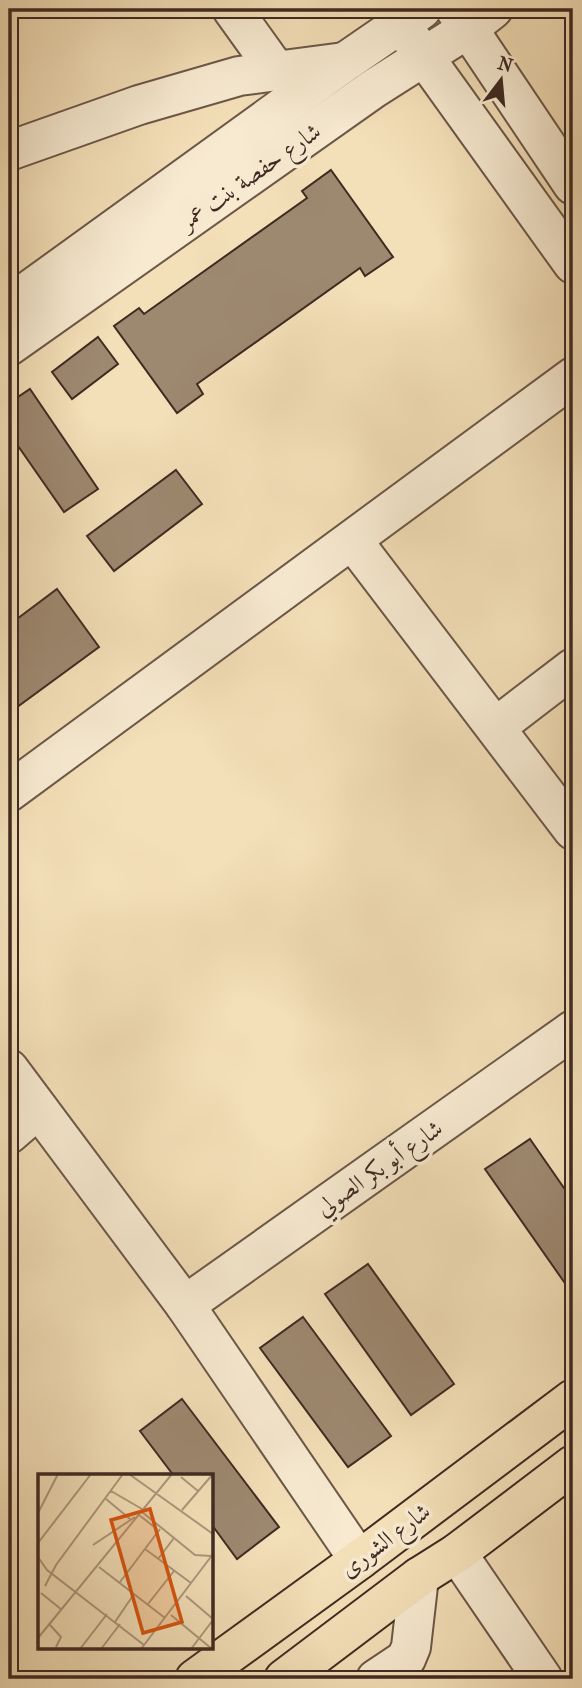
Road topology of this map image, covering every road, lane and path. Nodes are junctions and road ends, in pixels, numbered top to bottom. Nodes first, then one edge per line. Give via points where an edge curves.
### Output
1 (233, 9) edge
2 (472, 15) edge
3 (412, 16) edge
4 (424, 58) junction
5 (345, 62) junction
6 (275, 69) junction
7 (9, 151) edge
8 (573, 185) edge
9 (573, 264) edge
10 (9, 306) edge
11 (9, 346) edge
12 (573, 377) edge
13 (353, 541) junction
14 (573, 668) edge
15 (496, 727) junction
16 (9, 792) edge
17 (573, 830) edge
18 (573, 1030) edge
19 (9, 1069) edge
20 (38, 1109) junction
21 (9, 1134) edge
22 (186, 1305) junction
23 (573, 1399) edge
24 (573, 1465) edge
25 (457, 1553) junction
26 (359, 1560) junction
27 (419, 1577) junction
28 (195, 1679) edge
29 (284, 1679) edge
30 (376, 1679) edge
31 (543, 1679) edge

1 - 6 street
2 - 4 street, شارع حفصة بنت عمر
2 - 8 street
3 - 4 street
3 - 5 street, شارع حفصة بنت عمر
4 - 9 street
4 - 11 street, شارع حفصة بنت عمر via 361,97
5 - 6 street
5 - 10 street, شارع حفصة بنت عمر
6 - 7 street via 139,105
12 - 13 street
13 - 15 street
13 - 16 street
14 - 15 street
15 - 17 street
18 - 22 street, شارع أبو بكر الصولي
19 - 20 street
20 - 21 street
20 - 22 street
22 - 26 street
23 - 26 main road, شارع الشورى
24 - 25 main road, شارع الشورى
25 - 27 main road, شارع الشورى
25 - 31 street
26 - 28 main road, شارع الشورى
27 - 29 main road, شارع الشورى
27 - 30 street via 411,1647 406,1658

